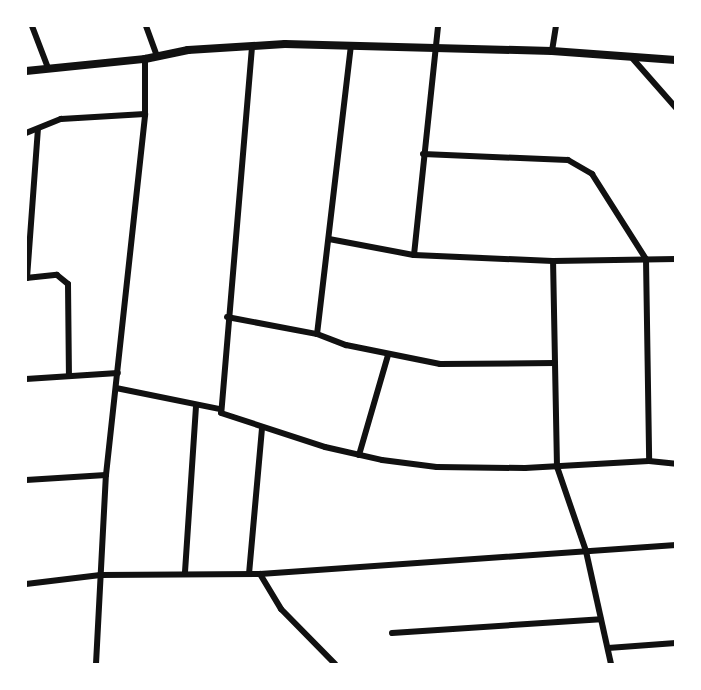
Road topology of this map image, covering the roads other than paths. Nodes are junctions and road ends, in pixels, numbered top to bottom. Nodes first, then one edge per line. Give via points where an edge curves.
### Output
1 (32, 26) edge
2 (146, 26) edge
3 (438, 26) edge
4 (555, 26) edge
5 (351, 45) junction
6 (252, 47) junction
7 (434, 50) junction
8 (552, 51) junction
9 (157, 56) junction
10 (145, 59) junction
11 (633, 59) junction
12 (675, 60) edge
13 (48, 68) junction
14 (26, 71) edge
15 (675, 108) edge
16 (145, 114) junction
17 (38, 129) junction
18 (26, 133) edge
19 (423, 154) junction
20 (329, 239) junction
21 (414, 255) junction
22 (646, 259) junction
23 (675, 259) edge
24 (553, 261) junction
25 (26, 278) edge
26 (227, 316) junction
27 (317, 334) junction
28 (388, 355) junction
29 (555, 363) junction
30 (118, 373) junction
31 (69, 375) junction
32 (26, 379) edge
33 (116, 388) junction
34 (196, 406) junction
35 (219, 409) junction
36 (262, 429) junction
37 (360, 455) junction
38 (649, 461) junction
39 (675, 464) edge
40 (557, 466) junction
41 (106, 475) junction
42 (26, 480) edge
43 (675, 545) edge
44 (586, 551) junction
45 (185, 572) junction
46 (100, 574) junction
47 (249, 574) junction
48 (260, 574) junction
49 (26, 584) edge
50 (601, 619) junction
51 (392, 633) dead end
52 (675, 643) edge
53 (608, 648) junction
54 (96, 664) edge
55 (335, 664) edge
56 (611, 664) edge

1 - 13 street
2 - 9 street
3 - 7 street
4 - 8 street
5 - 6 street
5 - 7 street
5 - 20 street
6 - 9 street
6 - 26 street
7 - 8 street
7 - 19 street
8 - 11 street
9 - 10 street
10 - 13 street
10 - 16 street
11 - 12 street
11 - 15 street
13 - 14 street
16 - 17 street via 61,120
16 - 30 street
17 - 18 street
17 - 25 street
19 - 21 street
19 - 22 street via 568,160 582,165
20 - 21 street
20 - 27 street
21 - 24 street
22 - 23 street
22 - 24 street
22 - 38 street
24 - 29 street
25 - 31 street via 57,275 68,284
26 - 27 street
26 - 35 street
27 - 28 street
28 - 29 street via 440,364
28 - 37 street
29 - 40 street
30 - 31 street
30 - 33 street
31 - 32 street
33 - 34 street
33 - 41 street
34 - 35 street
34 - 45 street
35 - 36 street via 230,419
36 - 37 street
36 - 47 street
37 - 40 street via 437,467
38 - 39 street
38 - 40 street
40 - 44 street
41 - 42 street
41 - 46 street
43 - 44 street
44 - 48 street
44 - 50 street
45 - 46 street
45 - 47 street
46 - 49 street
46 - 54 street
47 - 48 street
48 - 55 street via 281,609
50 - 51 street
50 - 53 street
52 - 53 street
53 - 56 street

